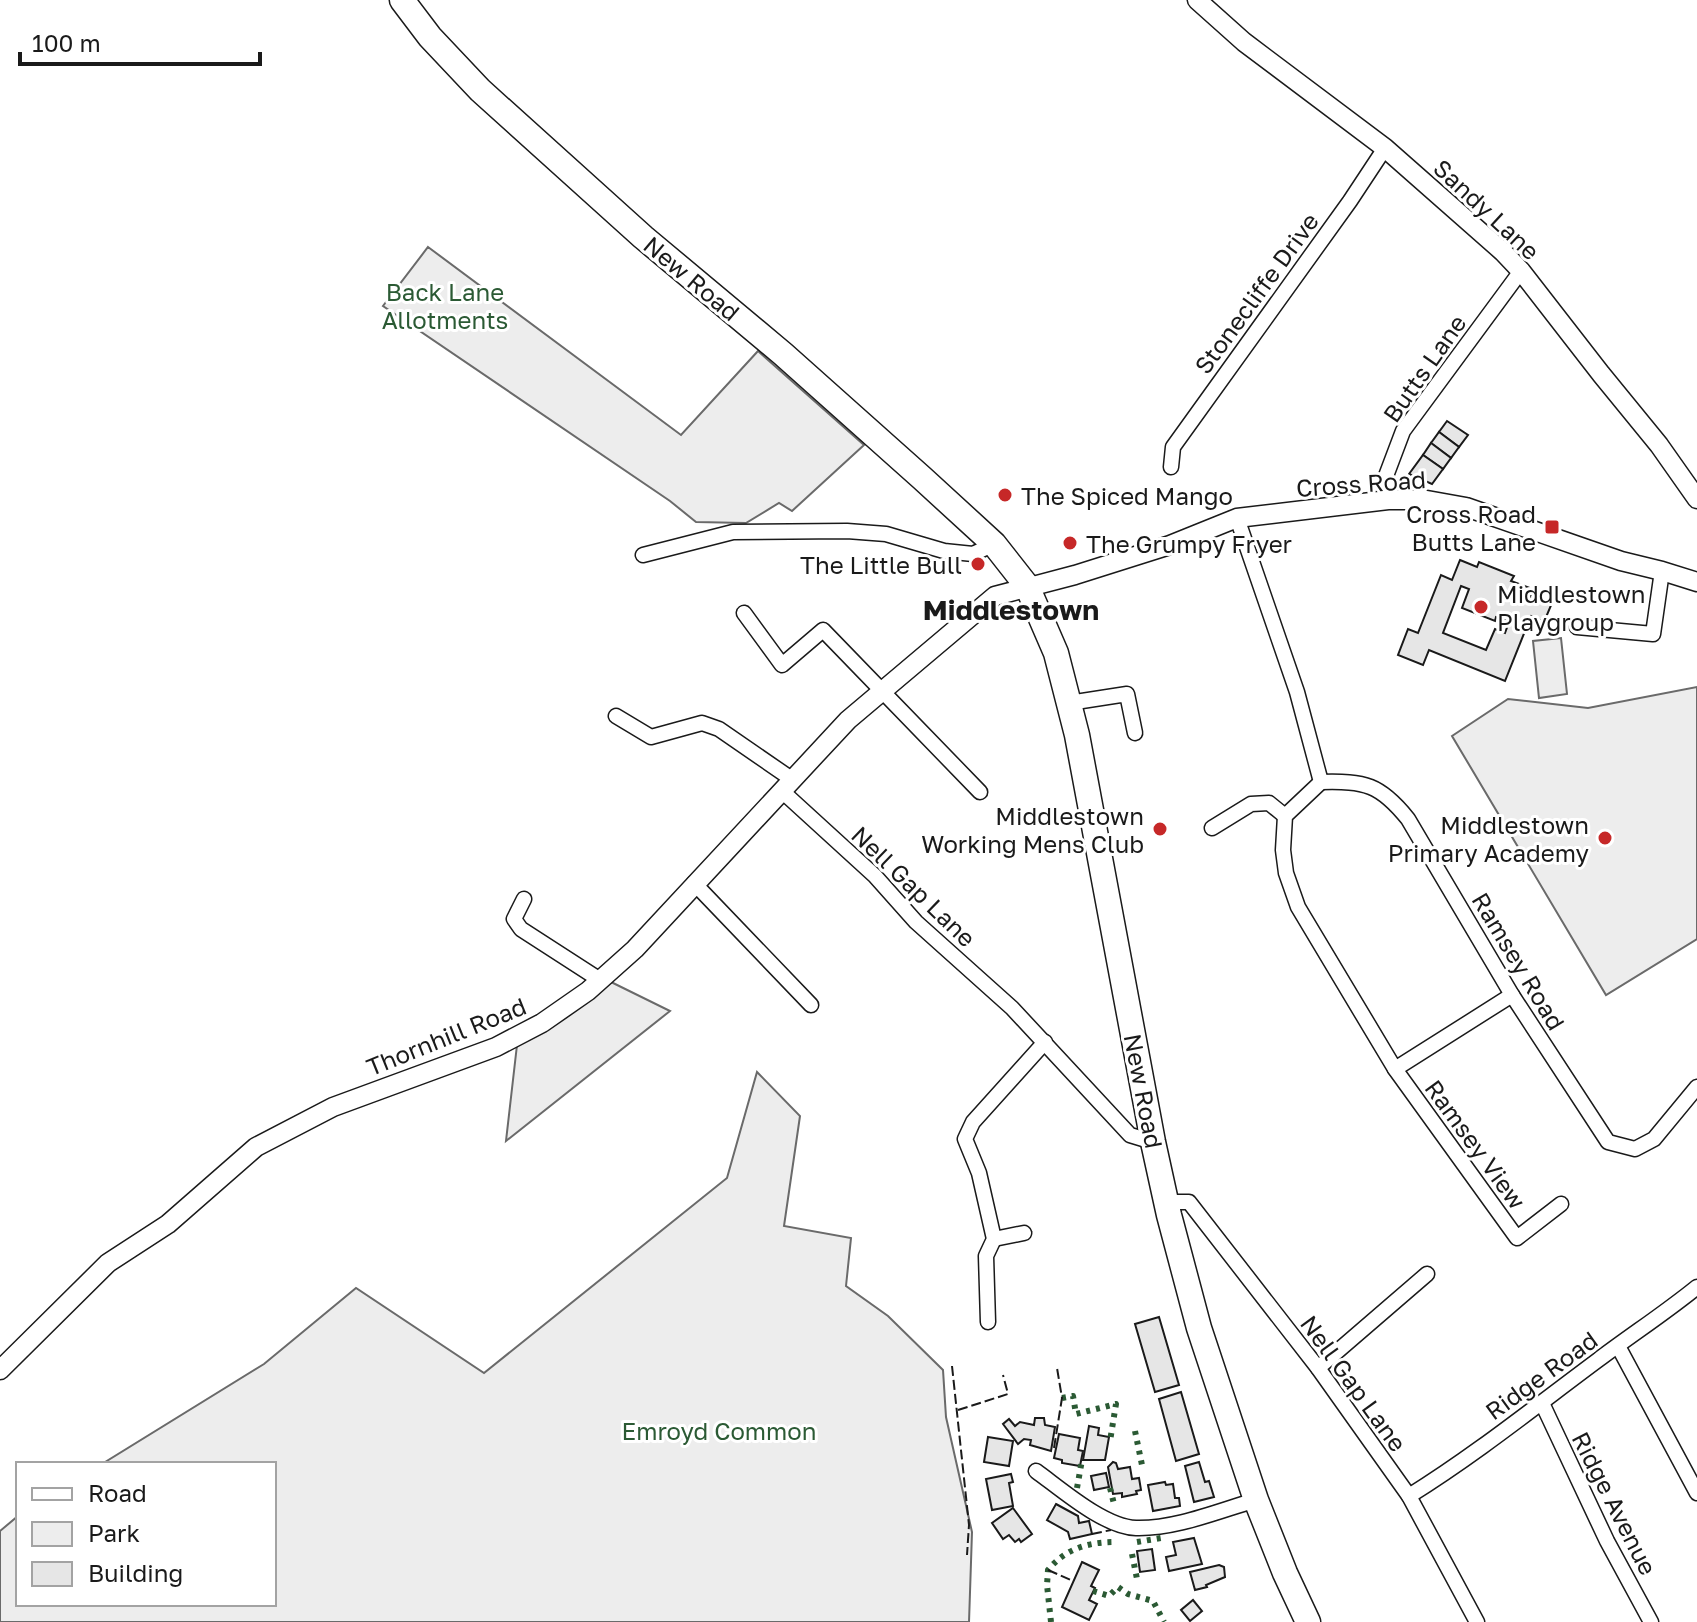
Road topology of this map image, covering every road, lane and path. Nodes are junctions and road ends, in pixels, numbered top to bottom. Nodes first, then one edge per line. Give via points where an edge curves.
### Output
1 (402, 0) edge
2 (1197, 0) edge
3 (1385, 148) junction
4 (1521, 271) junction
5 (1171, 467) dead end
6 (1697, 499) edge
7 (1388, 500) junction
8 (1237, 518) junction
9 (999, 550) junction
10 (643, 555) dead end
11 (1662, 571) junction
12 (1697, 582) edge
13 (1027, 586) junction
14 (744, 613) dead end
15 (1577, 627) dead end
16 (882, 691) junction
17 (1069, 703) junction
18 (616, 716) dead end
19 (1135, 733) dead end
20 (1321, 782) junction
21 (788, 786) junction
22 (980, 792) dead end
23 (1285, 816) junction
24 (1212, 828) dead end
25 (694, 883) junction
26 (524, 899) dead end
27 (600, 980) junction
28 (1512, 995) junction
29 (811, 1005) dead end
30 (1045, 1042) junction
31 (1395, 1069) junction
32 (1697, 1087) edge
33 (1153, 1142) junction
34 (1166, 1202) junction
35 (1561, 1204) dead end
36 (1024, 1233) dead end
37 (994, 1239) junction
38 (1427, 1274) dead end
39 (1697, 1287) edge
40 (988, 1322) dead end
41 (1618, 1346) junction
42 (1318, 1368) junction
43 (0, 1370) edge
44 (1542, 1403) junction
45 (1036, 1471) dead end
46 (1697, 1493) edge
47 (1409, 1496) junction
48 (1256, 1500) junction
49 (1308, 1622) edge
50 (1477, 1622) edge
51 (1651, 1622) edge

1 - 9 highway, New Road via 480,90
2 - 3 street, Sandy Lane
3 - 4 street, Sandy Lane
3 - 5 street, Stonecliffe Drive via 1173,447
4 - 6 street, Sandy Lane
4 - 7 street, Butts Lane via 1403,431 1386,476
7 - 8 street, Cross Road
7 - 11 street, Cross Road via 1466,507
8 - 13 street, Cross Road via 1170,545
8 - 20 street via 1297,692
9 - 10 street via 944,551 886,534 847,531 733,532
9 - 13 highway, New Road
11 - 12 street, Cross Road
11 - 15 street via 1653,634
13 - 16 street, Thornhill Road via 995,596
13 - 17 highway, New Road via 1056,653
14 - 16 street via 782,665 823,630
16 - 21 street, Thornhill Road
16 - 22 street
17 - 19 street via 1127,694
17 - 33 highway, New Road
18 - 21 street, Nell Gap Lane via 651,737 702,723 719,729
20 - 23 street
20 - 28 street, Ramsey Road via 1368,785 1390,796
21 - 25 street, Thornhill Road
21 - 30 street, Nell Gap Lane via 916,922
23 - 24 street via 1269,803 1251,804
23 - 31 street via 1286,873 1298,907
25 - 27 street, Thornhill Road
25 - 29 street
26 - 27 street via 514,919 521,929
27 - 43 street, Thornhill Road via 542,1023 496,1047 333,1107 256,1147 168,1224 108,1263
28 - 31 street
28 - 32 street, Ramsey Road via 1608,1142 1635,1149 1654,1139
30 - 33 street, Nell Gap Lane via 1130,1135
30 - 37 street via 973,1122 965,1139
31 - 35 street, Ramsey View via 1517,1238
33 - 34 highway, New Road
34 - 42 street, Nell Gap Lane via 1189,1202
34 - 48 highway, New Road via 1199,1328
36 - 37 street
37 - 40 street via 986,1256
38 - 42 street
39 - 41 street, Ridge Road
41 - 44 street, Ridge Road
41 - 46 street
42 - 47 street, Nell Gap Lane
44 - 47 street, Ridge Road
44 - 51 street, Ridge Avenue
45 - 48 street via 1112,1522 1135,1528
47 - 50 street, Nell Gap Lane
48 - 49 highway, New Road

